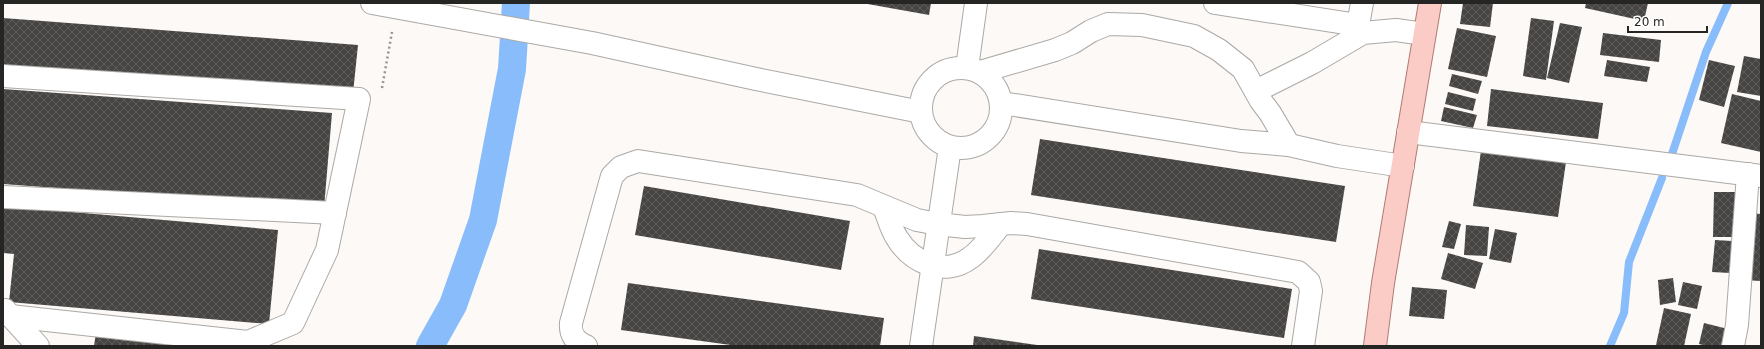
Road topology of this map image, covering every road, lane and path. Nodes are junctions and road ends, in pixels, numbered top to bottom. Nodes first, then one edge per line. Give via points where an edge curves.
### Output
1 (372, 3) edge
2 (976, 3) edge
3 (1215, 3) edge
4 (1362, 3) edge
5 (1430, 3) edge
6 (1411, 32) junction
7 (973, 70) junction
8 (3, 76) edge
9 (1256, 92) junction
10 (1002, 103) junction
11 (921, 112) junction
12 (1408, 132) junction
13 (1289, 145) junction
14 (950, 147) junction
15 (1403, 166) junction
16 (1755, 175) edge
17 (3, 197) edge
18 (884, 207) junction
19 (335, 213) junction
20 (938, 224) junction
21 (1001, 224) junction
22 (932, 266) junction
23 (6, 312) edge
24 (38, 346) edge
25 (586, 346) edge
26 (921, 346) edge
27 (1303, 346) edge
28 (1375, 346) edge
29 (1734, 346) edge

1 - 11 street via 592,43 756,80
2 - 7 street
3 - 4 street via 1358,25
5 - 6 main road
6 - 9 street via 1363,33
6 - 12 main road
7 - 9 street via 1055,50 1108,24 1142,25 1194,36 1213,47 1243,69
7 - 10 street via 990,80 998,90
7 - 11 street via 955,68 933,79 926,88
8 - 19 street via 359,99
9 - 13 street
10 - 13 street via 1240,141
10 - 14 street via 996,129 987,139 976,146
11 - 14 street via 930,134
12 - 15 main road
12 - 16 street
13 - 15 street via 1337,156
14 - 20 street
15 - 28 main road
16 - 29 street
17 - 19 street
18 - 20 street via 917,220
18 - 22 street via 897,239 911,254
18 - 25 street via 857,195 649,161 629,162 612,176 571,323 570,331 573,337
19 - 23 street via 327,250 293,323 248,342
20 - 21 street via 965,227
20 - 22 street
21 - 22 street via 971,258 955,266
21 - 27 street via 1027,224 1298,272 1309,282 1311,291
22 - 26 street
23 - 24 street

